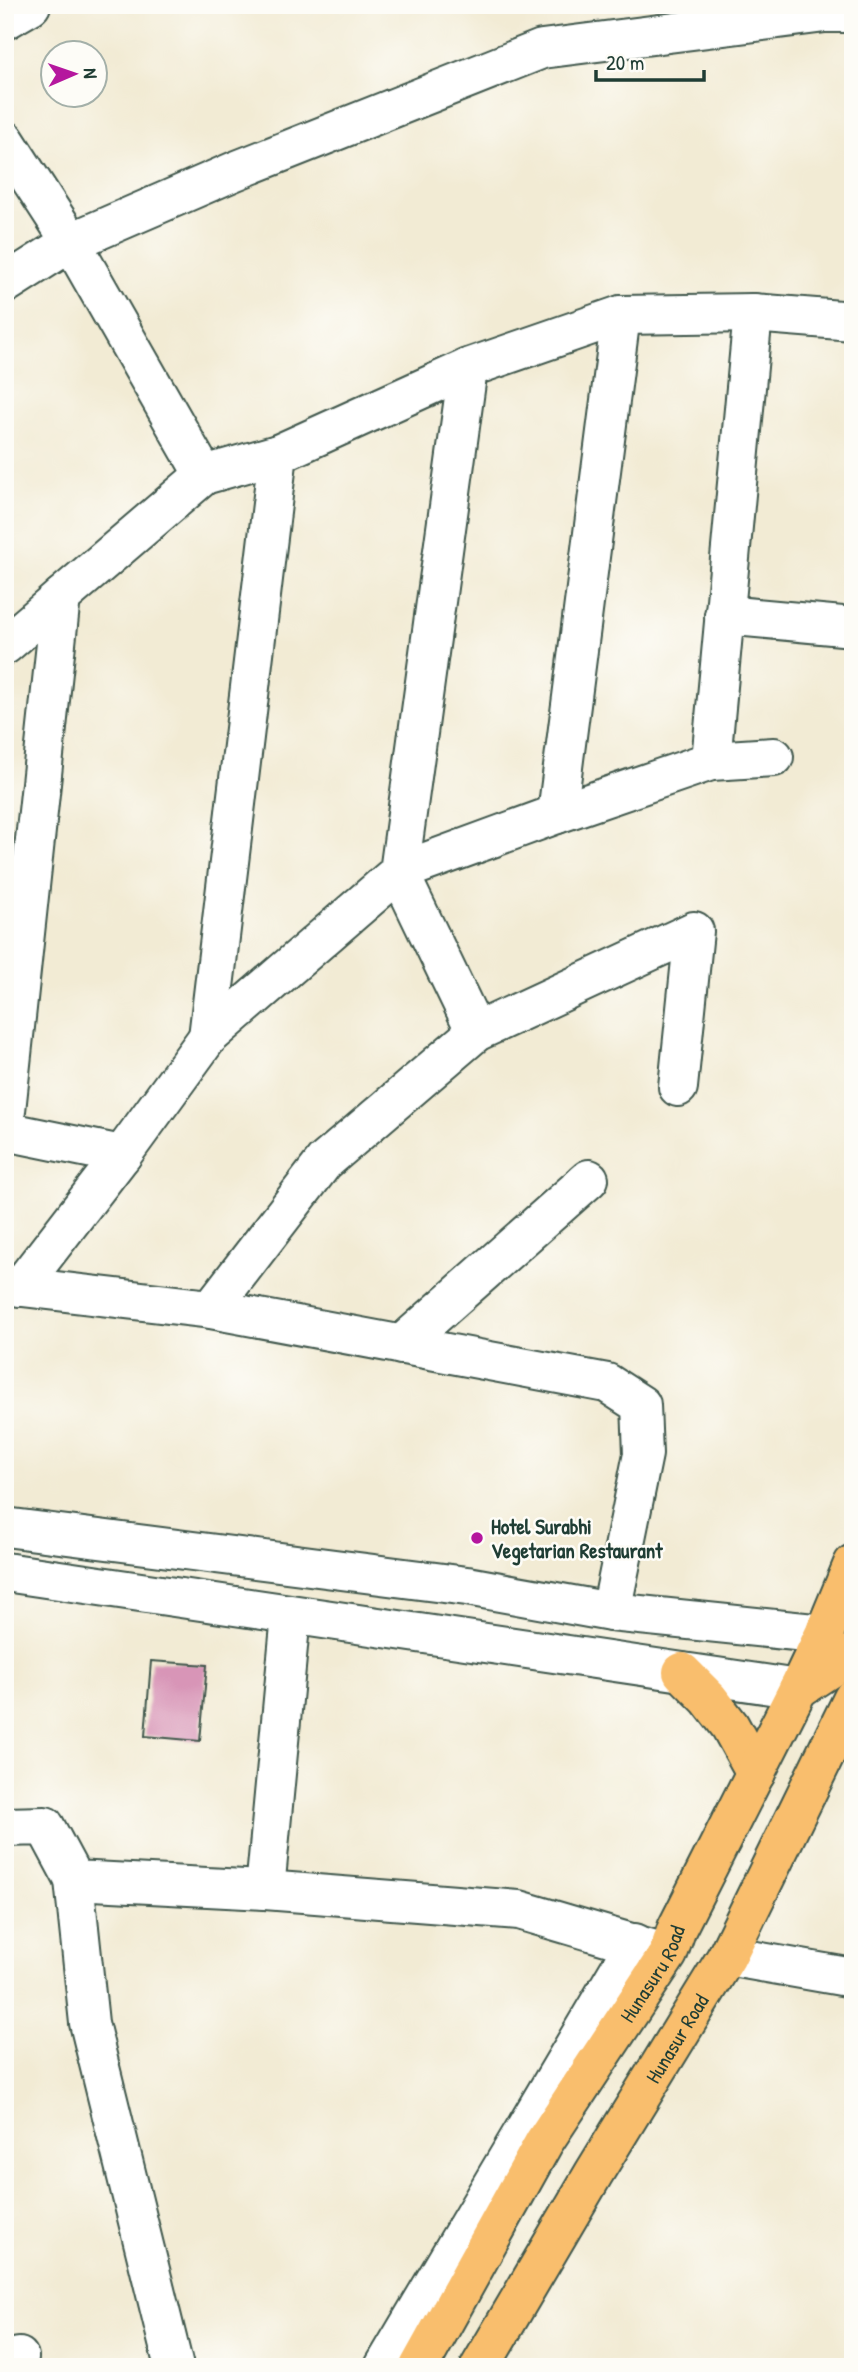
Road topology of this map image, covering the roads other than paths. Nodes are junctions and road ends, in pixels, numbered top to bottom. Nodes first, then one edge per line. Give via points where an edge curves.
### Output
1 (31, 5) edge
2 (853, 13) edge
3 (5, 20) edge
4 (5, 140) edge
5 (71, 242) junction
6 (5, 284) edge
7 (753, 313) junction
8 (621, 315) junction
9 (853, 321) edge
10 (468, 368) junction
11 (278, 454) junction
12 (204, 475) junction
13 (61, 597) junction
14 (724, 615) junction
15 (853, 626) edge
16 (5, 645) edge
17 (774, 757) dead end
18 (711, 761) junction
19 (557, 814) junction
20 (399, 872) junction
21 (476, 1032) junction
22 (208, 1037) junction
23 (678, 1087) dead end
24 (5, 1120) edge
25 (5, 1131) edge
26 (122, 1155) junction
27 (589, 1179) dead end
28 (13, 1286) edge
29 (211, 1309) junction
30 (401, 1345) junction
31 (5, 1527) edge
32 (853, 1564) edge
33 (5, 1572) edge
34 (611, 1612) junction
35 (291, 1615) junction
36 (843, 1633) edge
37 (682, 1672) junction
38 (798, 1689) junction
39 (853, 1698) edge
40 (756, 1773) junction
41 (5, 1827) edge
42 (74, 1881) junction
43 (265, 1890) junction
44 (651, 1949) junction
45 (727, 1956) junction
46 (853, 1978) edge
47 (173, 2367) edge
48 (384, 2367) edge
49 (419, 2367) edge
50 (480, 2367) edge

1 - 3 street
2 - 5 street via 541,49
4 - 5 street
5 - 6 street
5 - 12 street
7 - 8 street
7 - 9 street
7 - 14 street
8 - 10 street
8 - 19 street
10 - 11 street
10 - 20 street
11 - 12 street
11 - 22 street
12 - 13 street
13 - 16 street
13 - 24 street
14 - 15 street
14 - 18 street
17 - 18 street
18 - 19 street
19 - 20 street
20 - 21 street
20 - 22 street
21 - 23 street via 694,931
21 - 29 street via 324,1163
22 - 26 street
25 - 26 street
26 - 28 street
27 - 30 street
28 - 29 street
29 - 30 street
30 - 34 street via 607,1383 641,1405 643,1454
31 - 34 street via 467,1586
32 - 36 highway, Hunasuru Road
33 - 35 street
34 - 36 street
35 - 37 street
35 - 43 street
36 - 38 highway, Hunasuru Road
37 - 38 street
37 - 40 highway via 730,1726
38 - 40 highway, Hunasuru Road
39 - 45 highway, Hunasur Road
40 - 44 highway, Hunasuru Road via 677,1928
41 - 42 street via 45,1826
42 - 43 street
42 - 47 street via 89,2022
43 - 44 street via 519,1910
44 - 48 street
44 - 49 highway, Hunasuru Road
45 - 46 street
45 - 50 highway, Hunasur Road

